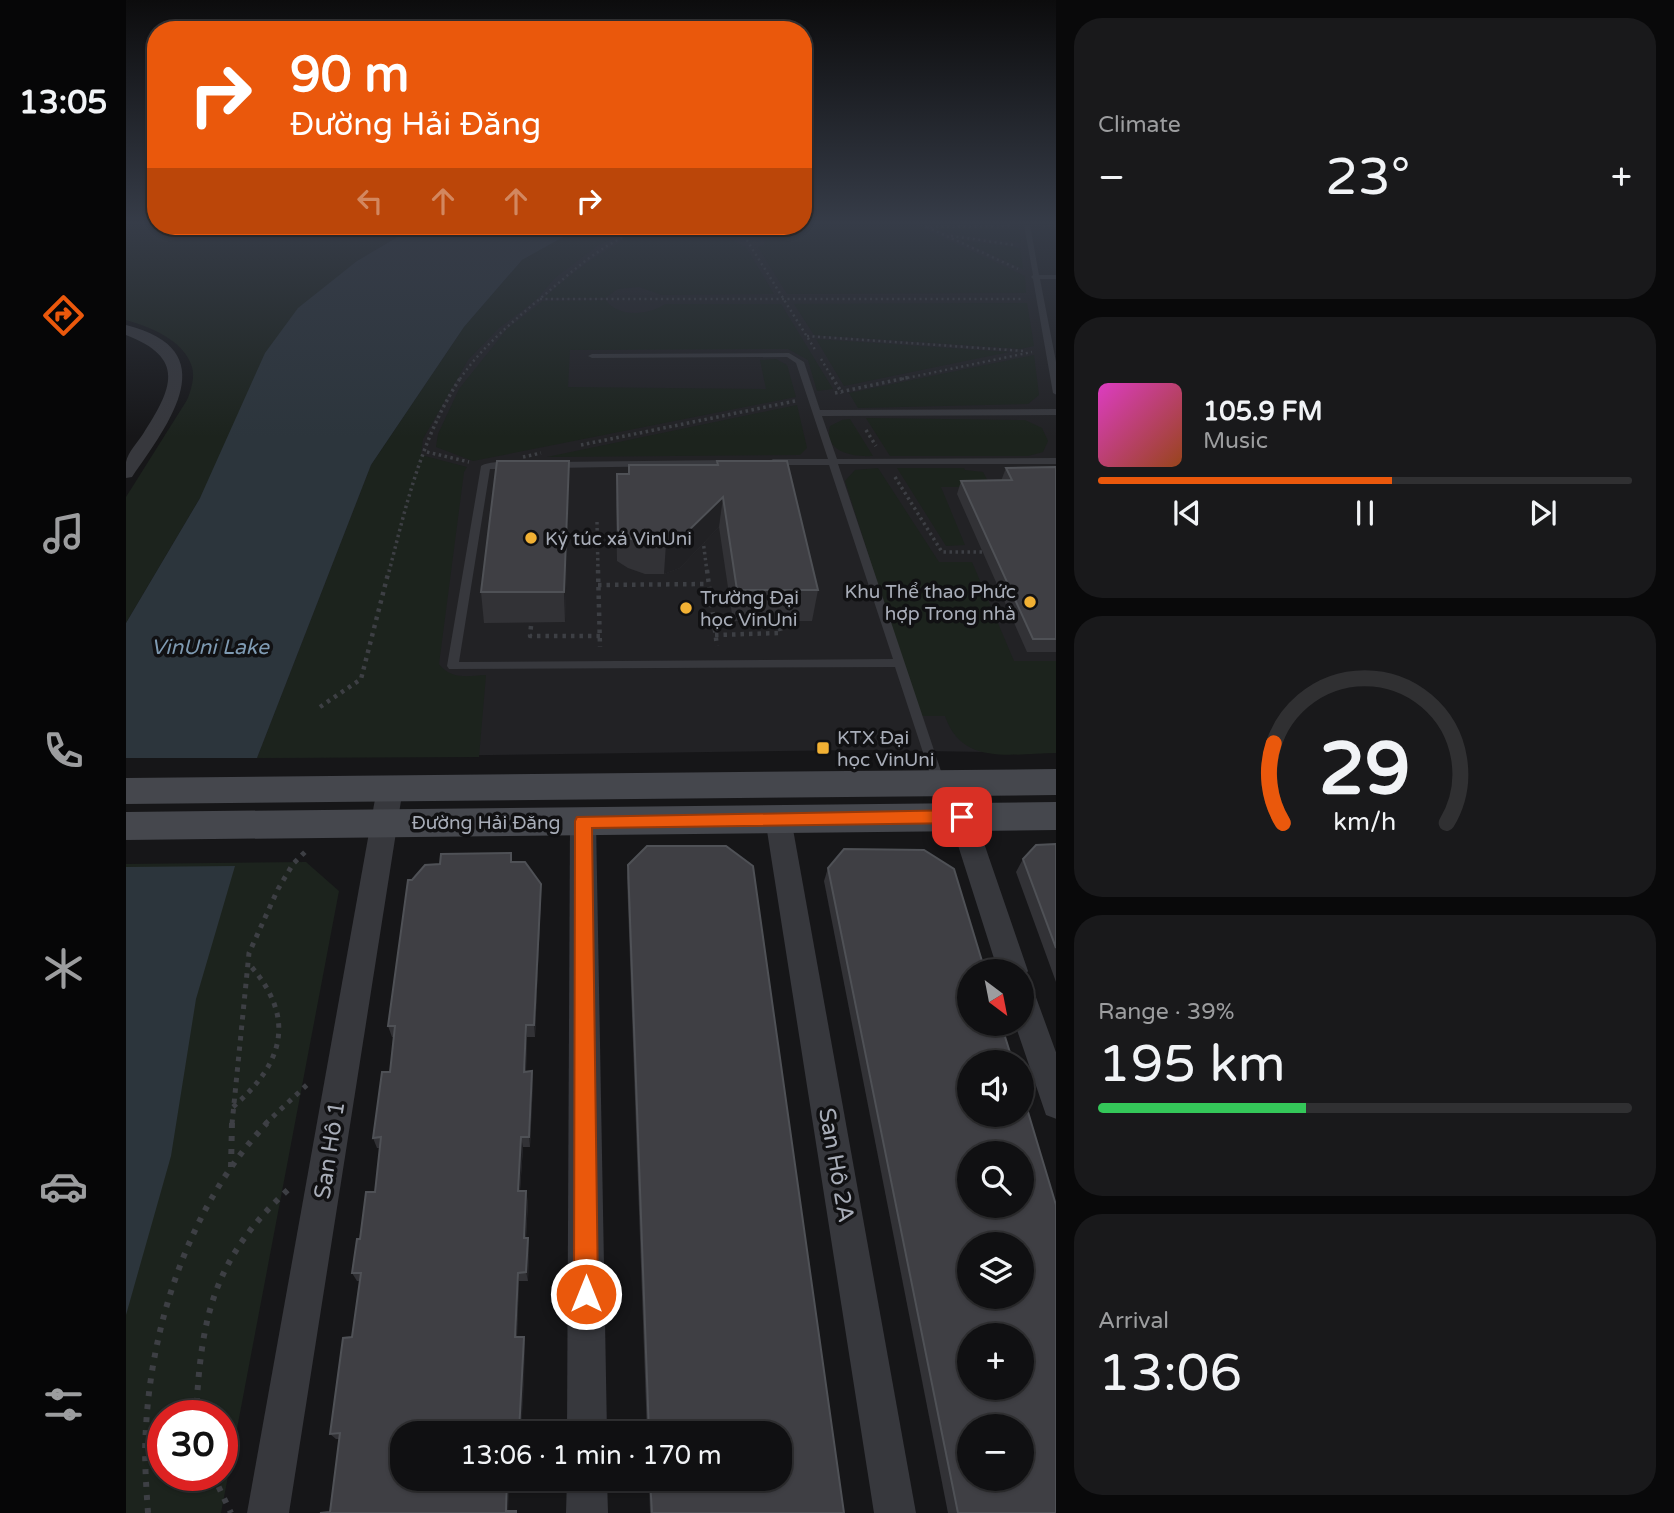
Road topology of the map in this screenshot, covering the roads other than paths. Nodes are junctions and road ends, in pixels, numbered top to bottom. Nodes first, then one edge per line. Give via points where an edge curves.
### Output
1 (1038, 296) edge
2 (126, 330) edge
3 (592, 356) dead end
4 (1056, 393) edge
5 (1056, 412) edge
6 (818, 414) junction
7 (1056, 461) edge
8 (831, 462) junction
9 (735, 463) edge
10 (762, 463) edge
11 (546, 465) edge
12 (519, 466) edge
13 (126, 473) edge
14 (899, 663) junction
15 (1056, 782) edge
16 (939, 783) junction
17 (390, 788) junction
18 (126, 790) edge
19 (1056, 816) edge
20 (962, 817) junction
21 (778, 818) junction
22 (583, 821) junction
23 (384, 822) junction
24 (126, 826) edge
25 (1009, 959) edge
26 (1034, 1036) edge
27 (1056, 1104) edge
28 (587, 1421) edge
29 (587, 1491) edge
30 (268, 1513) edge
31 (587, 1513) edge
32 (895, 1513) edge

1 - 4 lane
2 - 13 street via 157,342 174,356 178,376 170,401
3 - 6 lane via 789,355 800,362
5 - 6 lane
6 - 8 lane
7 - 8 lane
8 - 10 lane
8 - 14 lane
9 - 11 lane
12 - 14 lane via 486,466 453,666
14 - 16 lane
15 - 16 street, Đường Hải Đăng
16 - 17 street, Đường Hải Đăng
17 - 18 street, Đường Hải Đăng
17 - 23 street, San Hô 1
19 - 20 street, Đường Hải Đăng
20 - 21 street, Đường Hải Đăng
20 - 25 street
21 - 22 street, Đường Hải Đăng
21 - 32 street, San Hô 2A
22 - 23 street, Đường Hải Đăng
22 - 28 street
23 - 24 street, Đường Hải Đăng
23 - 30 street, San Hô 1
26 - 27 street
29 - 31 street

